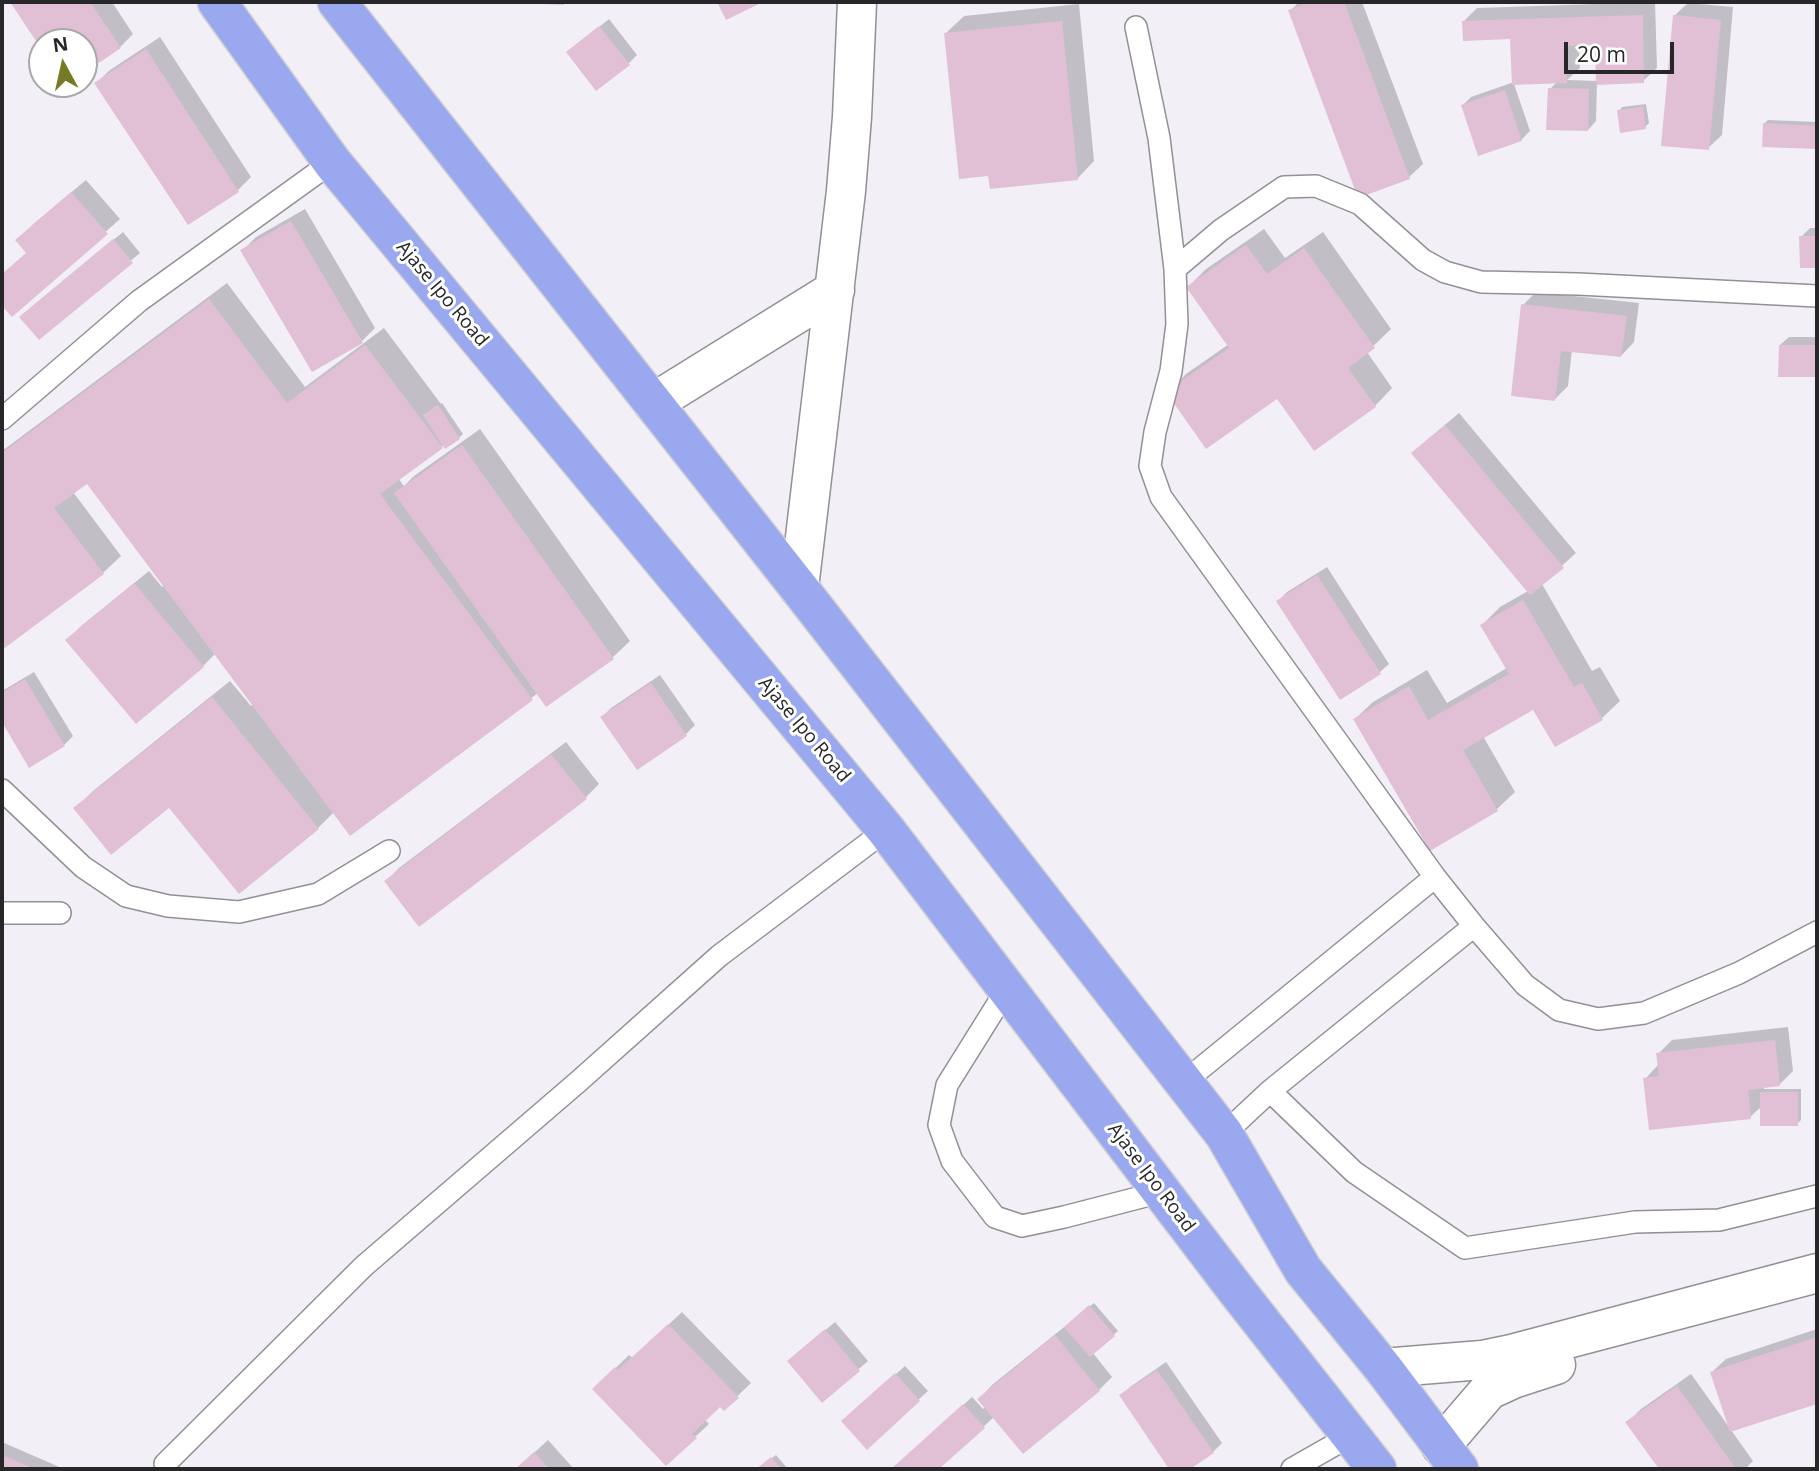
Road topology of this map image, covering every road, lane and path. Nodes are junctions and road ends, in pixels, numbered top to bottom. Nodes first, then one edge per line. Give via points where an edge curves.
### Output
1 (217, 2) edge
2 (337, 2) edge
3 (857, 2) edge
4 (1136, 27) dead end
5 (332, 162) junction
6 (1175, 269) junction
7 (835, 290) junction
8 (1817, 296) edge
9 (653, 403) junction
10 (2, 419) edge
11 (799, 588) junction
12 (2, 790) edge
13 (886, 830) junction
14 (389, 851) dead end
15 (1435, 877) junction
16 (2, 913) edge
17 (60, 913) dead end
18 (1474, 926) junction
19 (1817, 932) edge
20 (1007, 989) junction
21 (1184, 1082) junction
22 (1270, 1091) junction
23 (1224, 1134) junction
24 (1161, 1192) junction
25 (1817, 1196) edge
26 (1817, 1273) edge
27 (1817, 1301) edge
28 (1383, 1368) junction
29 (1350, 1436) junction
30 (1450, 1458) edge
31 (165, 1464) dead end
32 (1292, 1469) edge
33 (1377, 1469) edge

1 - 5 highway, Ajase Ipo Road
2 - 9 highway
3 - 7 street via 852,117
4 - 6 lane via 1159,138
5 - 10 lane via 139,300
5 - 13 highway, Ajase Ipo Road
6 - 8 lane via 1221,230 1284,187 1316,186 1360,204 1423,260 1481,282
6 - 15 lane via 1177,324 1150,466 1161,497
7 - 9 street
7 - 11 street
9 - 11 highway
11 - 21 highway
12 - 14 lane via 83,867 126,896 168,906 239,912 318,894
13 - 20 highway, Ajase Ipo Road
13 - 31 lane via 719,956 374,1258
15 - 18 lane
15 - 21 lane
16 - 17 lane
18 - 19 lane via 1525,985 1559,1010 1598,1019 1644,1013 1739,973
18 - 22 lane
20 - 24 highway, Ajase Ipo Road
20 - 24 lane via 947,1085 939,1125 953,1161 995,1217 1023,1226
21 - 23 highway
22 - 23 lane
22 - 25 lane via 1354,1172 1465,1248 1635,1222 1719,1220
23 - 28 highway via 1303,1270
24 - 29 highway, Ajase Ipo Road
26 - 28 street via 1511,1354
27 - 30 street via 1513,1379 1489,1390
28 - 30 highway
29 - 32 lane
29 - 33 highway, Ajase Ipo Road

